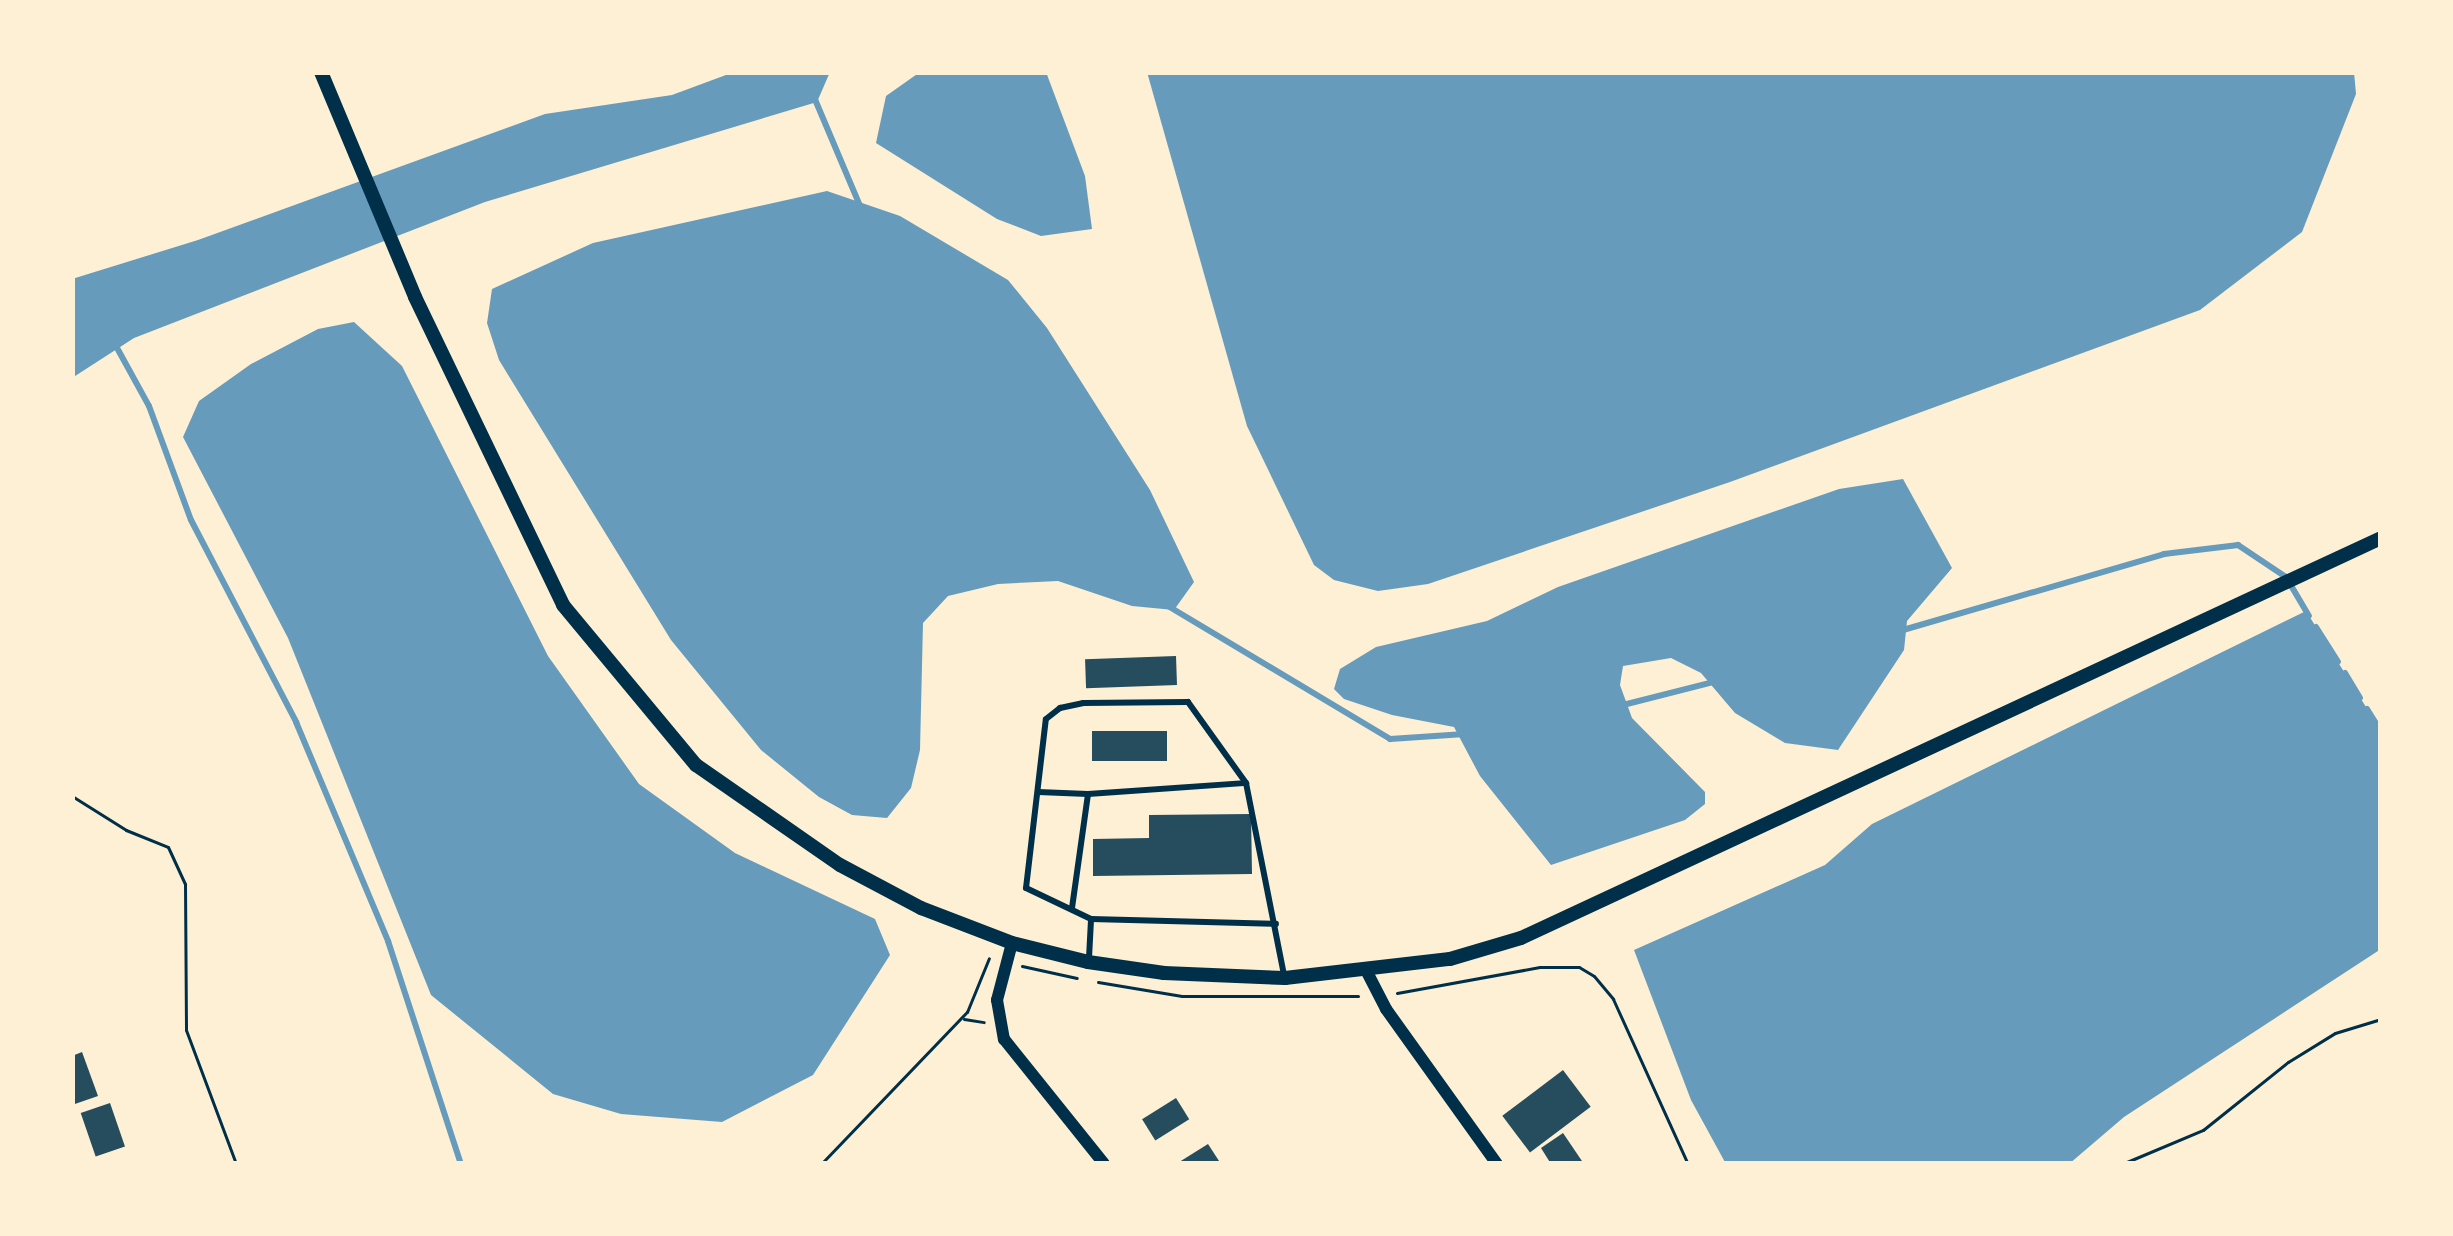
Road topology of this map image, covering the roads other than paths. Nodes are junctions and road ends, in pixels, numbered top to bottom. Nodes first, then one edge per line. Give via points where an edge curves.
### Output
1 (321, 72) edge
2 (2381, 538) edge
3 (1246, 783) junction
4 (1038, 792) junction
5 (1088, 794) junction
6 (1072, 908) junction
7 (1090, 919) junction
8 (1276, 924) junction
9 (1012, 943) junction
10 (1088, 962) junction
11 (1367, 972) junction
12 (1285, 978) junction
13 (1104, 1164) edge
14 (1497, 1164) edge

1 - 9 street via 415,297 563,604 696,765 840,865
2 - 11 street via 1560,922 1450,959
3 - 4 lane via 1188,702 1160,700 1060,708 1046,719
3 - 5 lane
3 - 8 lane
4 - 5 lane
4 - 6 lane via 1026,888
5 - 6 lane
6 - 7 lane
7 - 8 lane
7 - 10 lane
8 - 12 lane
9 - 10 street
9 - 13 street via 998,1000 1004,1039
10 - 12 street
11 - 12 street
11 - 14 street

